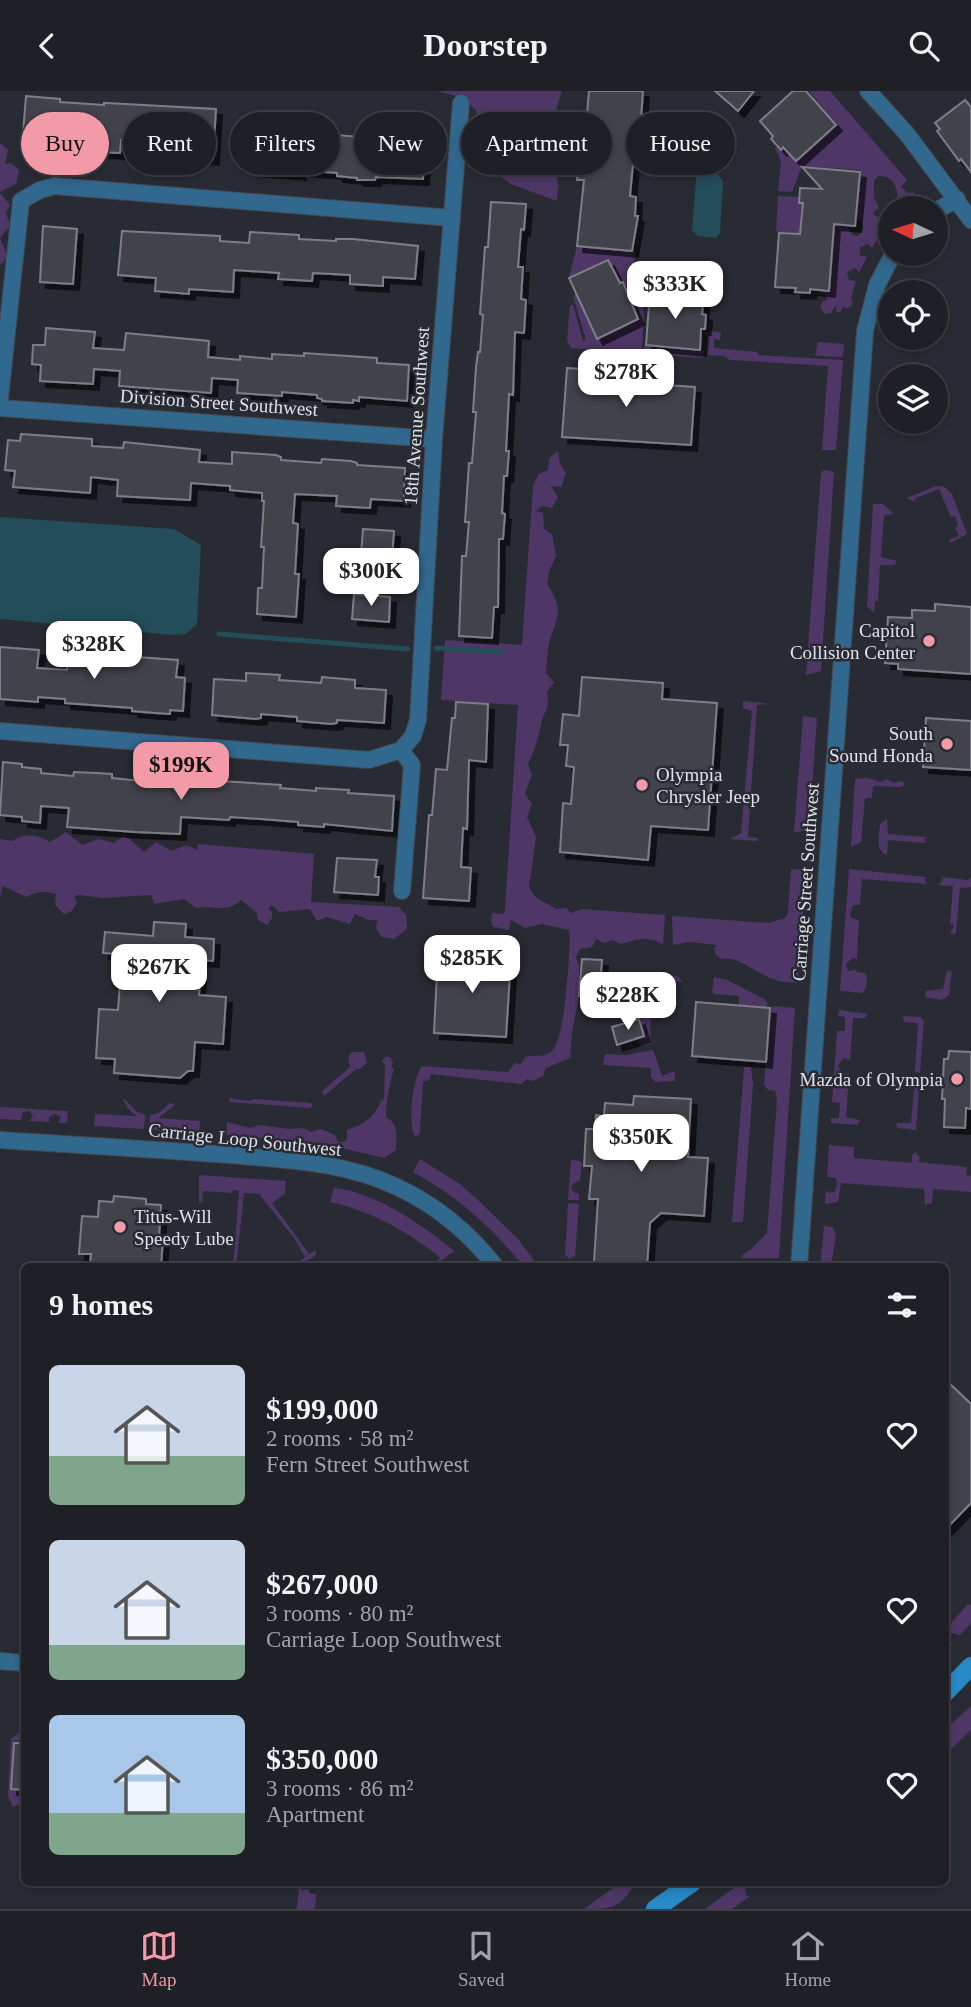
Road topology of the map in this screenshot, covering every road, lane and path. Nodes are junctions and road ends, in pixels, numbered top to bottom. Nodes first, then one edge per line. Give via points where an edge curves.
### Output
1 (868, 91) edge
2 (461, 103) dead end
3 (957, 199) junction
4 (948, 204) edge
5 (452, 218) junction
6 (971, 220) edge
7 (887, 266) edge
8 (0, 398) edge
9 (0, 408) edge
10 (434, 439) junction
11 (0, 731) edge
12 (401, 750) junction
13 (402, 891) dead end
14 (0, 1140) edge
15 (493, 1263) edge
16 (799, 1263) edge
17 (0, 1661) edge
18 (21, 1663) edge
19 (971, 1666) edge
20 (949, 1689) edge
21 (688, 1886) edge
22 (655, 1909) edge

1 - 3 street
2 - 5 street, 18th Avenue Southwest
3 - 4 street
3 - 6 street
5 - 8 street via 54,186 40,190 21,201
5 - 10 street, 18th Avenue Southwest
7 - 16 street, Carriage Street Southwest via 865,331
9 - 10 street, Division Street Southwest
10 - 12 street, 18th Avenue Southwest via 418,720 413,736
11 - 12 street via 369,760
12 - 13 street via 412,765
14 - 15 street, Carriage Loop Southwest via 343,1168 397,1186 441,1213
17 - 18 street
19 - 20 main road
21 - 22 main road

